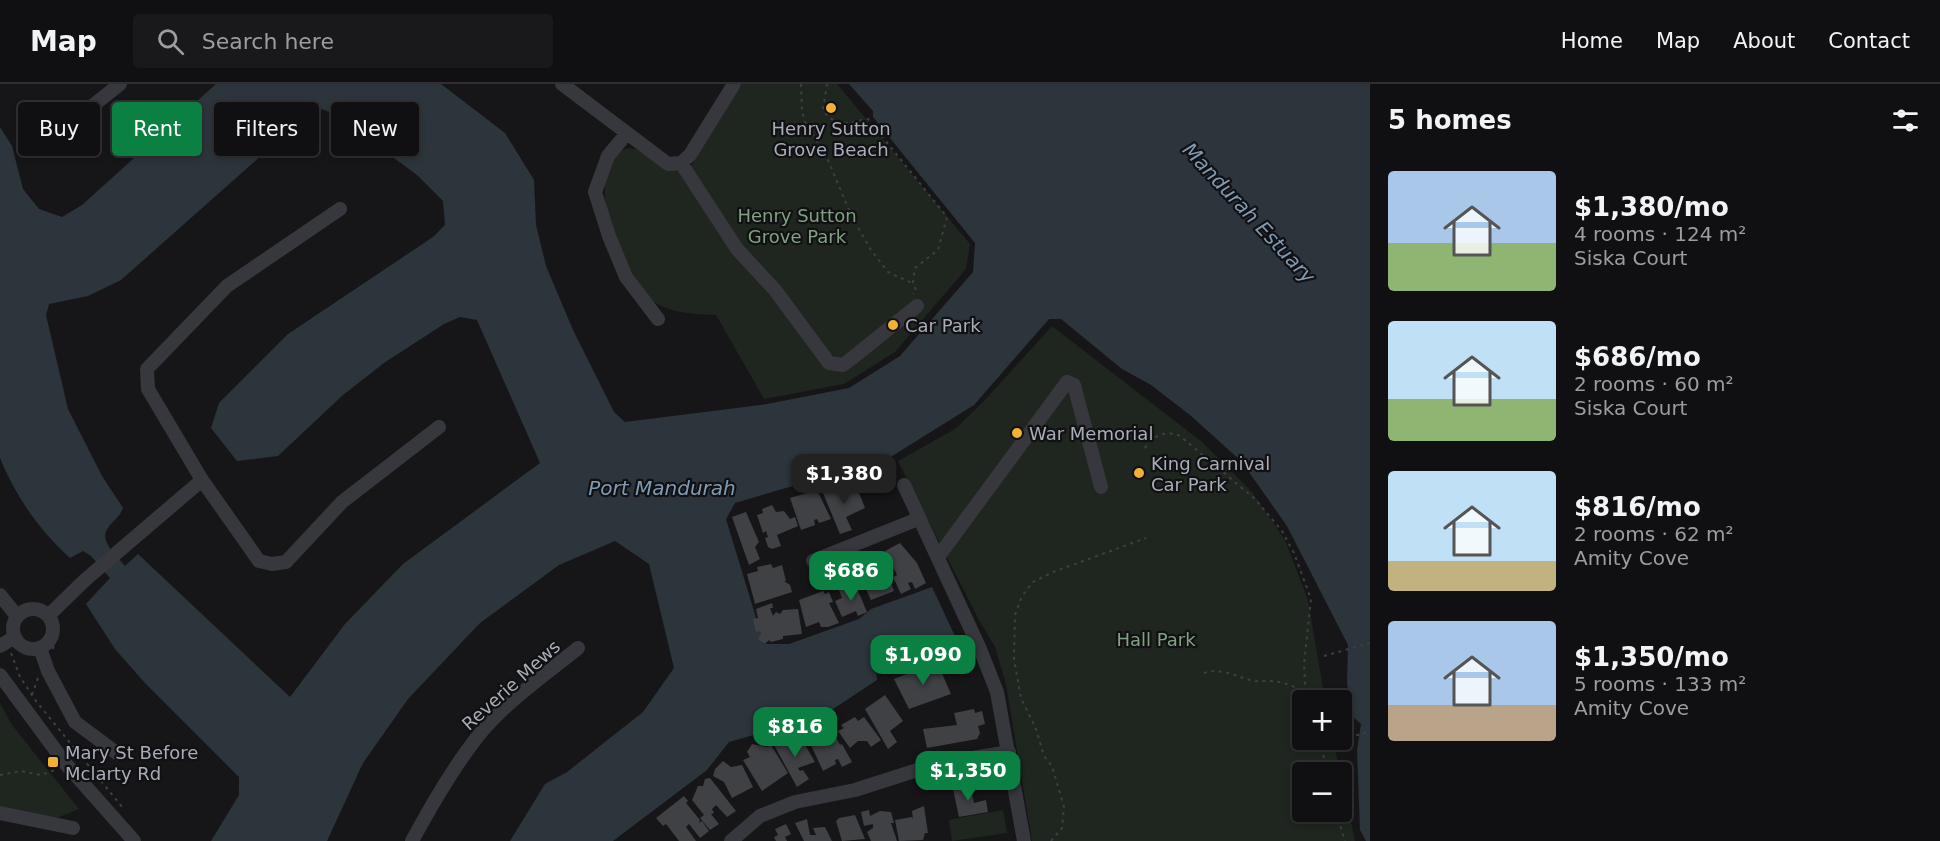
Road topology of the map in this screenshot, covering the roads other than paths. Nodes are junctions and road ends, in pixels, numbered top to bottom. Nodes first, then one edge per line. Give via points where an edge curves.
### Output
1 (120, 84) edge
2 (562, 84) edge
3 (734, 84) edge
4 (97, 102) edge
5 (627, 133) junction
6 (681, 163) junction
7 (340, 209) dead end
8 (915, 300) road end
9 (658, 319) dead end
10 (439, 427) dead end
11 (202, 480) junction
12 (904, 485) dead end
13 (1101, 487) dead end
14 (918, 519) junction
15 (938, 558) junction
16 (813, 561) dead end
17 (0, 595) edge
18 (49, 615) junction
19 (17, 616) junction
20 (7, 642) edge
21 (40, 648) junction
22 (578, 648) dead end
23 (0, 675) edge
24 (1010, 752) junction
25 (118, 754) dead end
26 (0, 813) edge
27 (73, 828) dead end
28 (134, 841) edge
29 (412, 841) edge
30 (731, 841) edge
31 (1024, 841) edge

1 - 4 street
2 - 5 street
3 - 6 street via 690,155
5 - 6 street via 668,164
5 - 9 street via 608,156 595,192 626,277
6 - 8 street via 737,249 775,290 829,363 843,365
7 - 11 street via 227,286 147,369 148,389
10 - 11 street via 342,502 286,562 259,561
11 - 18 street
12 - 14 street
13 - 15 street via 1074,385 1067,382
14 - 15 street
14 - 16 street
15 - 24 street via 997,692
17 - 19 street
18 - 19 street via 36,608
18 - 21 street via 54,628 52,637
19 - 20 street
20 - 21 street
21 - 25 street via 75,722
22 - 29 street, Reverie Mews via 479,734 439,790
23 - 28 street via 65,763
24 - 30 street via 936,764 855,790 795,802 760,816
24 - 31 street
26 - 27 street

